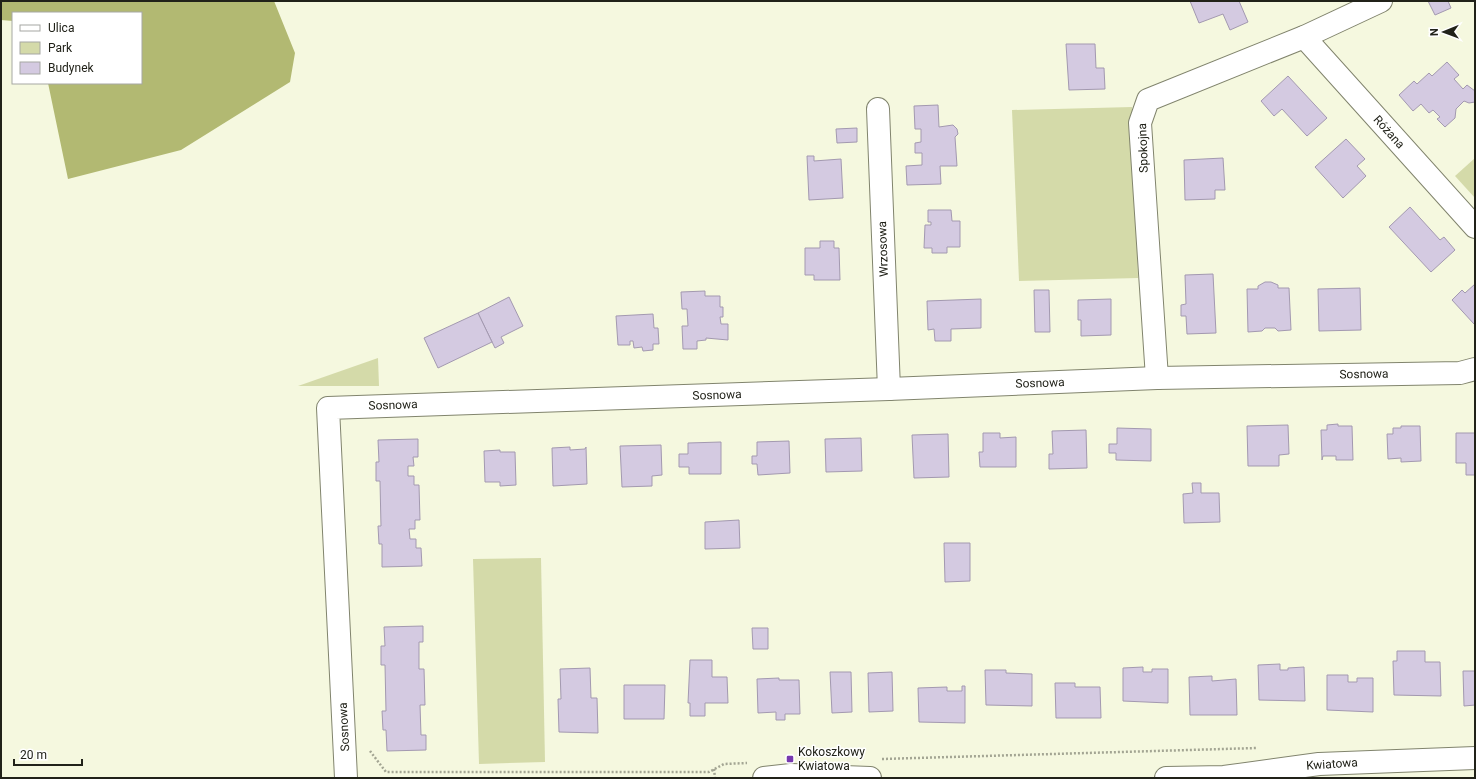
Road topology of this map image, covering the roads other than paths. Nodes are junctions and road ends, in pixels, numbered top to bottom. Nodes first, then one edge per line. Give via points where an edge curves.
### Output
1 (1380, 1) edge
2 (1304, 37) junction
3 (878, 110) dead end
4 (1475, 227) edge
5 (1475, 369) edge
6 (1157, 378) junction
7 (889, 389) junction
8 (1475, 758) edge
9 (873, 768) edge
10 (760, 770) edge
11 (346, 778) edge
12 (1166, 778) edge

1 - 2 street, Spokojna
2 - 4 street, Różana
2 - 6 street, Spokojna via 1148,100 1140,123
3 - 7 street, Wrzosowa
5 - 6 street, Sosnowa via 1460,372
6 - 7 street, Sosnowa
7 - 11 street, Sosnowa via 328,408
8 - 12 street, Kwiatowa via 1319,764 1224,776
9 - 10 street via 791,775

